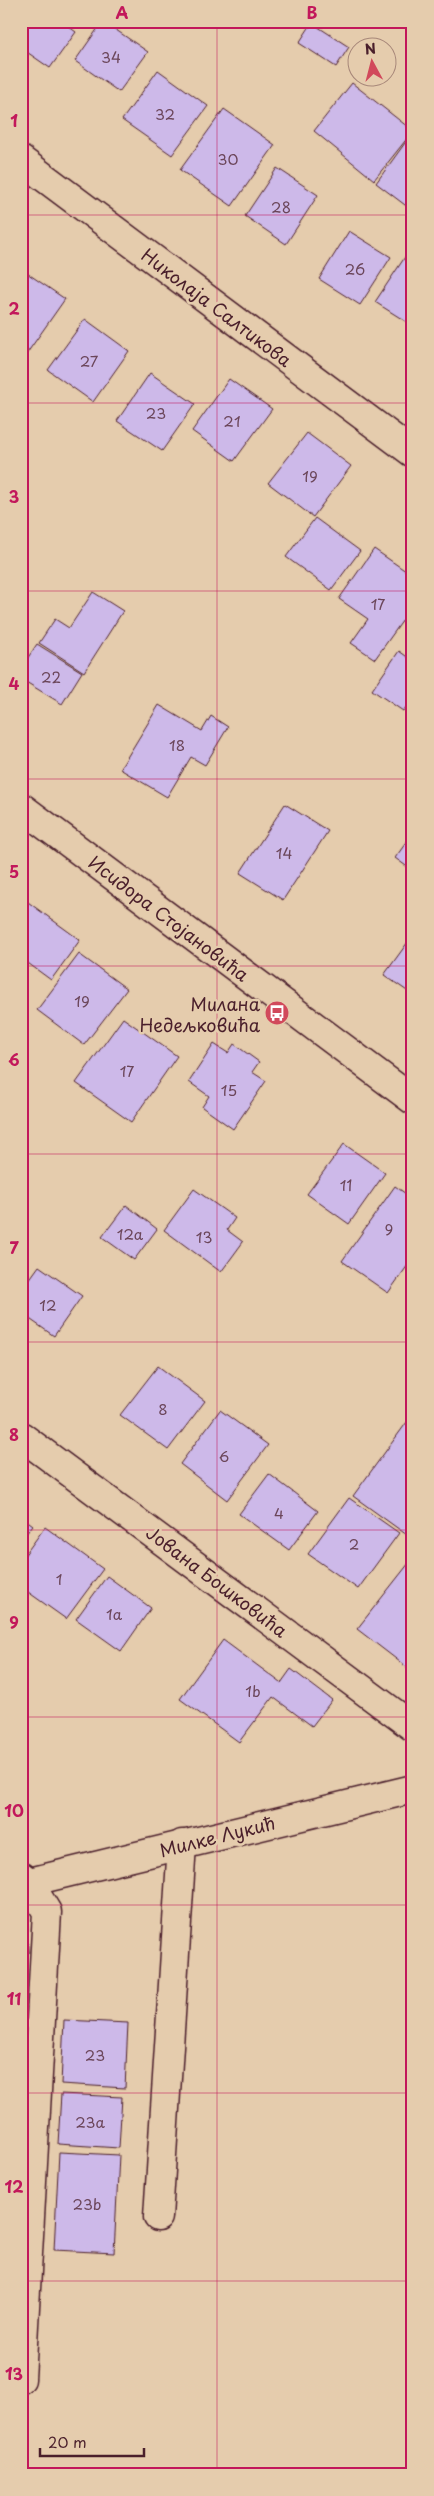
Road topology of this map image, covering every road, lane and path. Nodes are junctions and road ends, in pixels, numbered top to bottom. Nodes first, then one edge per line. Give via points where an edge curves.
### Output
1 (21, 160) edge
2 (413, 453) edge
3 (21, 807) edge
4 (413, 1100) edge
5 (21, 1436) edge
6 (413, 1727) edge
7 (413, 1789) edge
8 (182, 1844) junction
9 (24, 1880) edge
10 (158, 2217) dead end
11 (21, 2379) edge

1 - 2 street, Николаја Салтикова
3 - 4 street, Исидора Стојановића
5 - 6 street, Јована Бошковића
7 - 8 street, Милке Лукић
8 - 9 street, Милке Лукић
8 - 10 street
9 - 11 street via 47,1912

